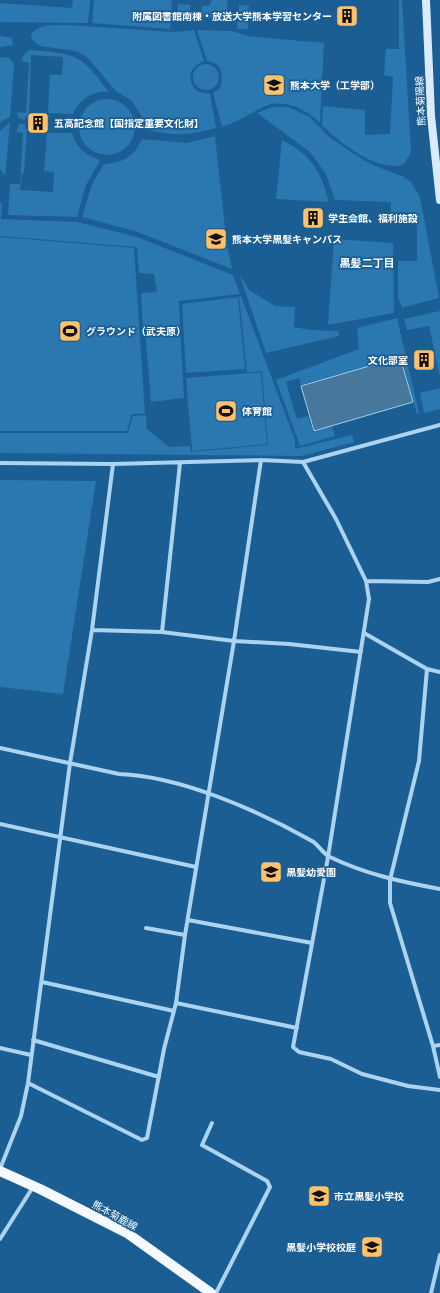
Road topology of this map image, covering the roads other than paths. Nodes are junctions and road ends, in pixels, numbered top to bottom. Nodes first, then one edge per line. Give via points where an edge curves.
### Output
1 (426, 0) edge
2 (440, 200) edge
3 (440, 425) edge
4 (261, 460) junction
5 (303, 462) junction
6 (0, 463) edge
7 (180, 463) junction
8 (113, 464) junction
9 (440, 579) edge
10 (366, 581) junction
11 (92, 630) junction
12 (162, 632) junction
13 (364, 633) junction
14 (234, 641) junction
15 (361, 652) junction
16 (427, 669) junction
17 (440, 672) edge
18 (0, 748) edge
19 (70, 763) junction
20 (209, 793) junction
21 (0, 824) edge
22 (60, 838) junction
23 (328, 857) junction
24 (196, 867) junction
25 (390, 880) junction
26 (440, 889) edge
27 (188, 920) junction
28 (146, 928) dead end
29 (185, 935) junction
30 (312, 943) junction
31 (42, 982) junction
32 (176, 1002) junction
33 (174, 1011) junction
34 (297, 1028) junction
35 (33, 1040) junction
36 (440, 1045) edge
37 (433, 1046) junction
38 (0, 1048) edge
39 (31, 1055) junction
40 (159, 1077) junction
41 (440, 1077) edge
42 (28, 1083) junction
43 (440, 1090) edge
44 (212, 1123) dead end
45 (0, 1170) edge
46 (34, 1186) junction
47 (0, 1239) edge
48 (440, 1255) edge
49 (211, 1293) edge
50 (216, 1293) edge
51 (431, 1293) edge

1 - 2 main road, 熊本菊陽線 via 431,116
3 - 5 street
4 - 5 street
4 - 7 street
4 - 14 street
5 - 10 street via 336,520
6 - 8 street
7 - 8 street
7 - 12 street
8 - 11 street
9 - 10 street via 428,582
10 - 13 street via 369,599
11 - 12 street
11 - 19 street
12 - 14 street
13 - 15 street
13 - 16 street
14 - 15 street
14 - 20 street
15 - 23 street
16 - 17 street
16 - 25 street via 419,762
18 - 19 street
19 - 20 street via 119,774 138,775
19 - 22 street
20 - 23 street via 314,842
20 - 24 street
21 - 22 street
22 - 24 street
22 - 31 street
23 - 25 street
23 - 30 street
24 - 27 street
25 - 26 street
25 - 37 street via 390,903
27 - 29 street
27 - 30 street
28 - 29 street
29 - 32 street
30 - 34 street
31 - 33 street
31 - 35 street
32 - 33 street
32 - 34 street
33 - 40 street
34 - 43 street via 293,1047 299,1052 331,1059 362,1074 387,1081
35 - 39 street
35 - 40 street
36 - 37 street
37 - 41 street
38 - 39 street
39 - 42 street
40 - 42 street via 147,1138 142,1140
42 - 45 street via 21,1116
44 - 50 street via 202,1145 267,1181 270,1187
45 - 46 main road, 熊本菊鹿線
46 - 47 street
46 - 49 main road, 熊本菊鹿線 via 127,1234
48 - 51 street

